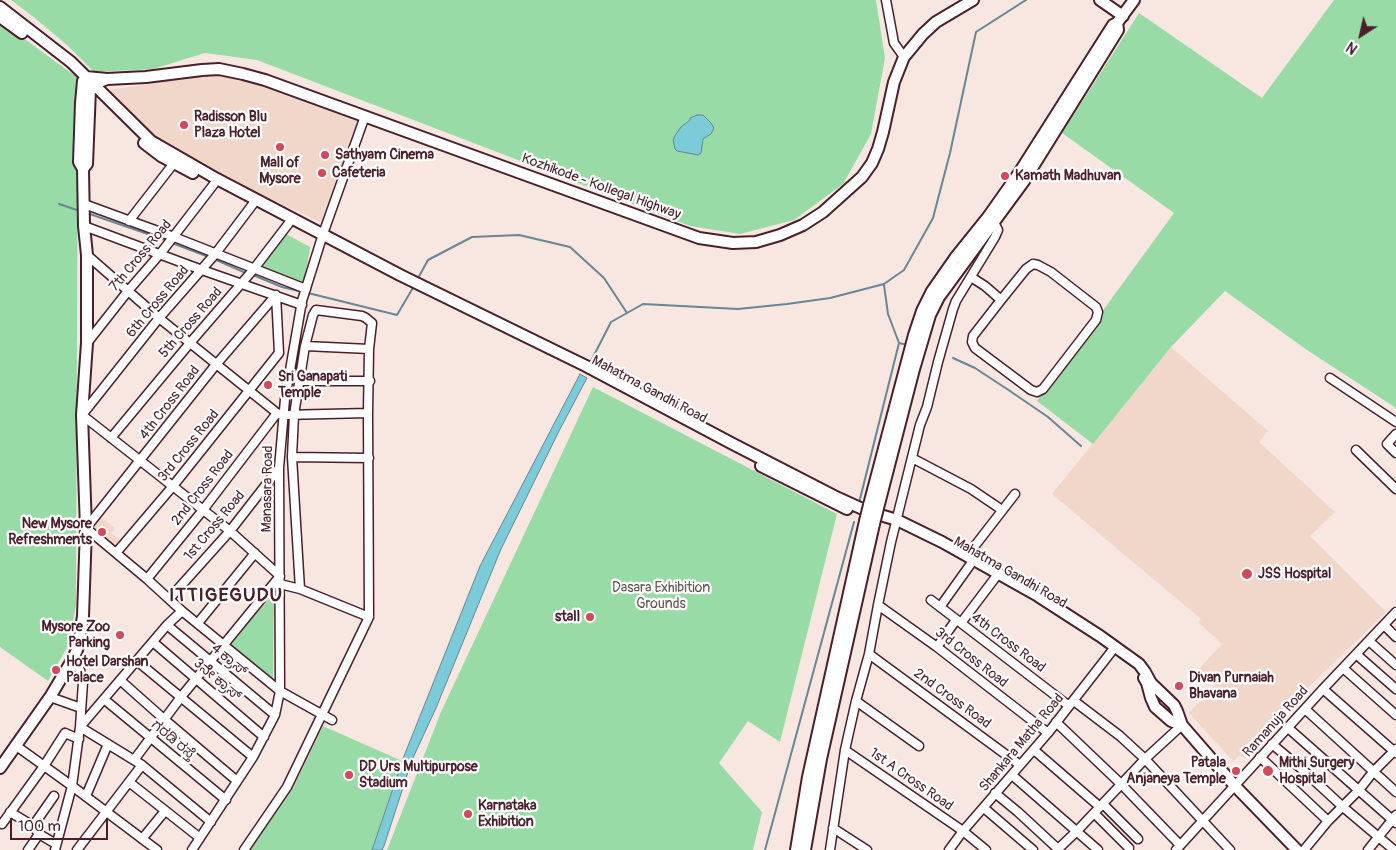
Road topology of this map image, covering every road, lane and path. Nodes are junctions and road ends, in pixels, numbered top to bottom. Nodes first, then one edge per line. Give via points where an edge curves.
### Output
1 (886, 0) edge
2 (973, 0) edge
3 (983, 0) edge
4 (1100, 0) edge
5 (1134, 0) edge
6 (0, 7) edge
7 (0, 16) edge
8 (1120, 19) junction
9 (904, 57) junction
10 (88, 83) junction
11 (366, 116) junction
12 (174, 163) junction
13 (214, 184) junction
14 (253, 204) junction
15 (84, 206) junction
16 (129, 221) junction
17 (994, 222) junction
18 (289, 223) junction
19 (84, 224) junction
20 (322, 237) junction
21 (170, 241) junction
22 (160, 254) junction
23 (87, 255) junction
24 (214, 255) junction
25 (204, 267) junction
26 (254, 270) junction
27 (971, 277) junction
28 (244, 280) junction
29 (306, 289) junction
30 (128, 291) junction
31 (276, 296) junction
32 (1001, 300) junction
33 (302, 303) junction
34 (159, 318) junction
35 (87, 343) junction
36 (190, 343) junction
37 (305, 346) junction
38 (369, 349) junction
39 (217, 365) junction
40 (1330, 378) dead end
41 (299, 381) junction
42 (370, 381) junction
43 (250, 390) junction
44 (280, 414) junction
45 (368, 414) junction
46 (82, 415) junction
47 (294, 415) junction
48 (1396, 422) edge
49 (1396, 434) edge
50 (111, 438) junction
51 (1356, 450) dead end
52 (1396, 453) edge
53 (292, 457) junction
54 (369, 458) junction
55 (912, 458) junction
56 (140, 461) junction
57 (279, 468) junction
58 (173, 486) junction
59 (1396, 489) edge
60 (1015, 494) dead end
61 (873, 507) junction
62 (202, 510) junction
63 (1002, 510) junction
64 (869, 522) junction
65 (896, 523) junction
66 (86, 528) junction
67 (230, 531) junction
68 (255, 553) junction
69 (116, 554) junction
70 (968, 560) junction
71 (995, 578) junction
72 (147, 579) junction
73 (280, 580) junction
74 (300, 589) junction
75 (169, 599) junction
76 (930, 600) dead end
77 (878, 605) junction
78 (940, 607) junction
79 (182, 611) junction
80 (1396, 612) edge
81 (370, 617) junction
82 (958, 622) junction
83 (198, 623) junction
84 (167, 625) junction
85 (1384, 625) junction
86 (1396, 637) edge
87 (1369, 641) junction
88 (153, 642) junction
89 (224, 646) junction
90 (937, 647) junction
91 (1114, 649) junction
92 (869, 654) junction
93 (1356, 654) junction
94 (137, 661) junction
95 (71, 662) junction
96 (211, 662) junction
97 (1396, 665) edge
98 (1343, 668) junction
99 (120, 680) junction
100 (196, 680) junction
101 (1323, 688) junction
102 (1396, 689) edge
103 (280, 691) junction
104 (50, 697) junction
105 (181, 697) junction
106 (105, 700) junction
107 (856, 701) junction
108 (1072, 703) junction
109 (81, 708) junction
110 (1304, 709) junction
111 (275, 715) junction
112 (323, 715) junction
113 (1396, 716) edge
114 (165, 720) junction
115 (332, 720) dead end
116 (1056, 722) junction
117 (1182, 725) junction
118 (80, 727) junction
119 (1287, 728) junction
120 (1048, 734) junction
121 (264, 737) junction
122 (150, 738) junction
123 (79, 739) junction
124 (108, 744) junction
125 (1272, 744) junction
126 (15, 745) junction
127 (919, 746) dead end
128 (845, 750) junction
129 (1034, 750) junction
130 (1395, 751) edge
131 (253, 757) junction
132 (1260, 757) junction
133 (1145, 759) junction
134 (134, 760) junction
135 (1020, 765) junction
136 (44, 766) junction
137 (142, 766) junction
138 (0, 768) edge
139 (1373, 772) junction
140 (1012, 775) junction
141 (238, 781) junction
142 (129, 782) junction
143 (1121, 784) junction
144 (72, 786) junction
145 (1235, 786) junction
146 (1359, 790) junction
147 (1396, 792) edge
148 (995, 793) junction
149 (54, 796) dead end
150 (86, 796) junction
151 (226, 800) junction
152 (1342, 807) junction
153 (984, 808) junction
154 (1099, 808) junction
155 (106, 811) junction
156 (165, 811) junction
157 (10, 812) junction
158 (1395, 819) edge
159 (1204, 821) junction
160 (1328, 821) junction
161 (211, 822) junction
162 (2, 824) dead end
163 (33, 826) junction
164 (833, 828) junction
165 (963, 831) junction
166 (1077, 831) junction
167 (39, 834) junction
168 (1378, 837) junction
169 (200, 838) junction
170 (142, 839) junction
171 (1138, 839) dead end
172 (56, 847) edge
173 (1129, 848) dead end
174 (1178, 848) edge
175 (80, 849) edge
176 (28, 850) edge
177 (157, 850) edge
178 (192, 850) edge
179 (244, 850) edge
180 (796, 850) edge
181 (805, 850) edge
182 (830, 850) edge
183 (867, 850) edge
184 (950, 850) edge
185 (986, 850) edge
186 (1034, 850) edge
187 (1057, 850) edge
188 (1098, 850) edge
189 (1230, 850) edge
190 (1297, 850) edge
191 (1304, 850) edge
192 (1368, 850) edge
193 (1394, 850) edge

1 - 9 street via 894,43
2 - 3 main road, Kozhikode - Kollegal Highway
2 - 9 main road, Kozhikode - Kollegal Highway via 936,22
4 - 8 main road
5 - 8 main road
6 - 10 main road via 71,62
7 - 10 main road
8 - 17 main road via 1118,30 1024,181
8 - 61 main road via 1112,25 988,217 928,298 914,335
9 - 11 main road, Kozhikode - Kollegal Highway via 894,82 884,132 872,163 862,177 803,225 756,242 733,243 699,238
10 - 11 main road, Kozhikode - Kollegal Highway via 219,69 265,80
10 - 12 main road, Mahatma Gandhi Road via 147,147
10 - 15 main road via 79,162 83,170
10 - 20 main road, Mahatma Gandhi Road via 151,141
11 - 20 street, Manasara Road
12 - 13 main road, Mahatma Gandhi Road
12 - 16 street
13 - 14 main road, Mahatma Gandhi Road
13 - 21 street, 7th Cross Road
14 - 18 main road, Mahatma Gandhi Road
14 - 24 street, 6th Cross Road
15 - 16 street
15 - 19 main road
16 - 21 street
17 - 27 street via 998,230
17 - 61 main road via 939,297 930,315
18 - 20 main road, Mahatma Gandhi Road
18 - 26 street, 5th Cross Road
19 - 22 street
19 - 23 main road
20 - 29 street, Manasara Road
20 - 65 main road, Mahatma Gandhi Road via 588,370 827,500 865,517
21 - 22 street, 7th Cross Road
21 - 24 street
22 - 25 street
22 - 30 street, 7th Cross Road
23 - 30 street
23 - 35 main road
24 - 25 street, 6th Cross Road
24 - 26 street
25 - 28 street
25 - 34 street, 6th Cross Road
26 - 28 street, 5th Cross Road
26 - 29 street
27 - 32 street
27 - 55 street via 951,315
28 - 31 street
28 - 36 street, 5th Cross Road
29 - 33 street, Manasara Road
30 - 34 street
30 - 35 street, 7th Cross Road
31 - 33 street
31 - 39 street, 4th Cross Road
31 - 43 street, 3rd Cross Road via 278,352
32 - 32 street via 973,336 972,344 1032,390 1040,391 1096,320 1096,307 1051,272 1033,264
33 - 44 street, Manasara Road
34 - 36 street
34 - 46 street, 6th Cross Road
35 - 46 main road
36 - 39 street
36 - 50 street, 5th Cross Road
37 - 38 street
37 - 38 street via 316,310 370,320
37 - 41 street
38 - 42 street
39 - 43 street
39 - 56 street, 4th Cross Road
40 - 48 street
41 - 42 street
41 - 47 street
42 - 45 street
43 - 44 street
43 - 58 street, 3rd Cross Road
44 - 47 street
44 - 57 street, Manasara Road
44 - 62 street, 2nd Cross Road
45 - 47 street
45 - 54 street
46 - 50 street
46 - 66 main road
47 - 53 street
49 - 52 street via 1387,444
50 - 56 street
51 - 59 street
53 - 54 street
53 - 74 street
54 - 81 street
55 - 63 street
55 - 65 street
56 - 58 street
56 - 66 street, 4th Cross Road
57 - 67 street, 1st Cross Road
57 - 73 street, Manasara Road
58 - 62 street
58 - 69 street, 3rd Cross Road
60 - 63 street
61 - 64 main road, bridge
62 - 67 street
62 - 72 street, 2nd Cross Road
63 - 70 street
64 - 180 main road via 808,777
64 - 181 main road
65 - 70 main road, Mahatma Gandhi Road
65 - 77 street
66 - 69 street
66 - 95 main road via 83,616 77,650
67 - 68 street
67 - 75 street, 1st Cross Road
68 - 73 street
68 - 83 street
69 - 72 street
70 - 71 main road, Mahatma Gandhi Road
70 - 78 street
70 - 91 main road, Mahatma Gandhi Road via 1038,596 1100,636
71 - 82 street
71 - 91 main road, Mahatma Gandhi Road
72 - 75 street
73 - 74 street
73 - 89 street
73 - 103 street, Manasara Road
74 - 81 street
75 - 79 street
76 - 78 street, 4th Cross Road
77 - 90 street, 3rd Cross Road
77 - 92 street
78 - 82 street, 4th Cross Road
79 - 83 street
79 - 84 street
80 - 85 street, Ramanuja Road
81 - 112 street
82 - 90 street
82 - 108 street, 4th Cross Road
83 - 89 street
84 - 88 street
84 - 96 street, 4 ಕ್ರಾಸ್
85 - 86 street
85 - 87 street, Ramanuja Road
87 - 93 street, Ramanuja Road
87 - 97 street
88 - 94 street
88 - 100 street, 3ನೆೇ ಕ್ರಾಸ್
89 - 96 street
89 - 103 street
90 - 120 street, 3rd Cross Road
91 - 108 street, Shankara Matha Road
91 - 117 main road, Mahatma Gandhi Road via 1143,676 1155,707 1171,721
92 - 107 street
92 - 135 street, 2nd Cross Road
93 - 98 street, Ramanuja Road
93 - 102 street
94 - 99 street
94 - 105 street
95 - 104 main road
95 - 109 street via 80,670 83,682
96 - 100 street
96 - 111 street, 4 ಕ್ರಾಸ್
98 - 101 street, Ramanuja Road
98 - 113 street
99 - 106 street
99 - 114 street
100 - 105 street
100 - 121 street, 3ನೆೇ ಕ್ರಾಸ್
101 - 110 street, Ramanuja Road
101 - 130 street
103 - 111 street, Manasara Road
103 - 112 street
104 - 109 street
104 - 126 main road
105 - 114 street
105 - 131 street
106 - 118 street
106 - 122 street, ಗರಡಿ ರಸ್ತೆ
107 - 127 street
107 - 128 street
108 - 116 street, Shankara Matha Road
108 - 133 street, 4th Cross Road via 1120,736
109 - 118 street
110 - 119 street, Ramanuja Road
110 - 139 street
111 - 121 street, Manasara Road
112 - 115 street
112 - 179 street via 288,787
114 - 122 street
114 - 141 street
116 - 120 street, Shankara Matha Road
116 - 143 street
117 - 133 street
117 - 145 main road, Mahatma Gandhi Road
118 - 123 street
118 - 124 street
119 - 125 street, Ramanuja Road
119 - 146 street
120 - 129 street, Shankara Matha Road
121 - 131 street, Manasara Road
122 - 134 street
122 - 151 street, ಗರಡಿ ರಸ್ತೆ
123 - 136 street via 65,732
123 - 144 street
124 - 134 street
124 - 150 street
125 - 132 street, Ramanuja Road
125 - 152 street
126 - 136 street
126 - 138 main road
128 - 164 street
128 - 165 street, 1st A Cross Road
129 - 135 street, Shankara Matha Road
129 - 154 street
130 - 139 street
131 - 141 street, Manasara Road
132 - 145 street, Ramanuja Road
132 - 160 street
133 - 143 street
133 - 159 street, 4th Cross Road
134 - 137 street
135 - 140 street, Shankara Matha Road
136 - 144 street
136 - 157 street
137 - 142 street
137 - 161 street
139 - 146 street
139 - 147 street
140 - 148 street, Shankara Matha Road
140 - 166 street
141 - 151 street, Manasara Road
142 - 155 street
142 - 156 street
143 - 154 street
143 - 174 street
144 - 150 street
144 - 172 street
145 - 159 street, Ramanuja Road
145 - 190 main road, Mahatma Gandhi Road
146 - 152 street
146 - 158 street
148 - 153 street, Shankara Matha Road
148 - 187 street via 1026,818
149 - 163 street
150 - 155 street
151 - 161 street, Manasara Road
152 - 160 street
152 - 168 street
153 - 165 street, Shankara Matha Road
153 - 186 street
154 - 166 street
154 - 171 street
154 - 173 street
155 - 170 street
155 - 175 street
156 - 169 street
156 - 170 street
157 - 162 street
157 - 163 street
158 - 168 street
159 - 174 street, Ramanuja Road
159 - 189 street, 4th Cross Road
160 - 191 street
161 - 169 street, Manasara Road
163 - 167 street
164 - 182 street
164 - 183 street
165 - 184 street, Shankara Matha Road
165 - 185 street, 1st A Cross Road
166 - 187 street
166 - 188 street
167 - 172 street
167 - 176 street
168 - 192 street
168 - 193 street
169 - 178 street, Manasara Road
170 - 177 street

